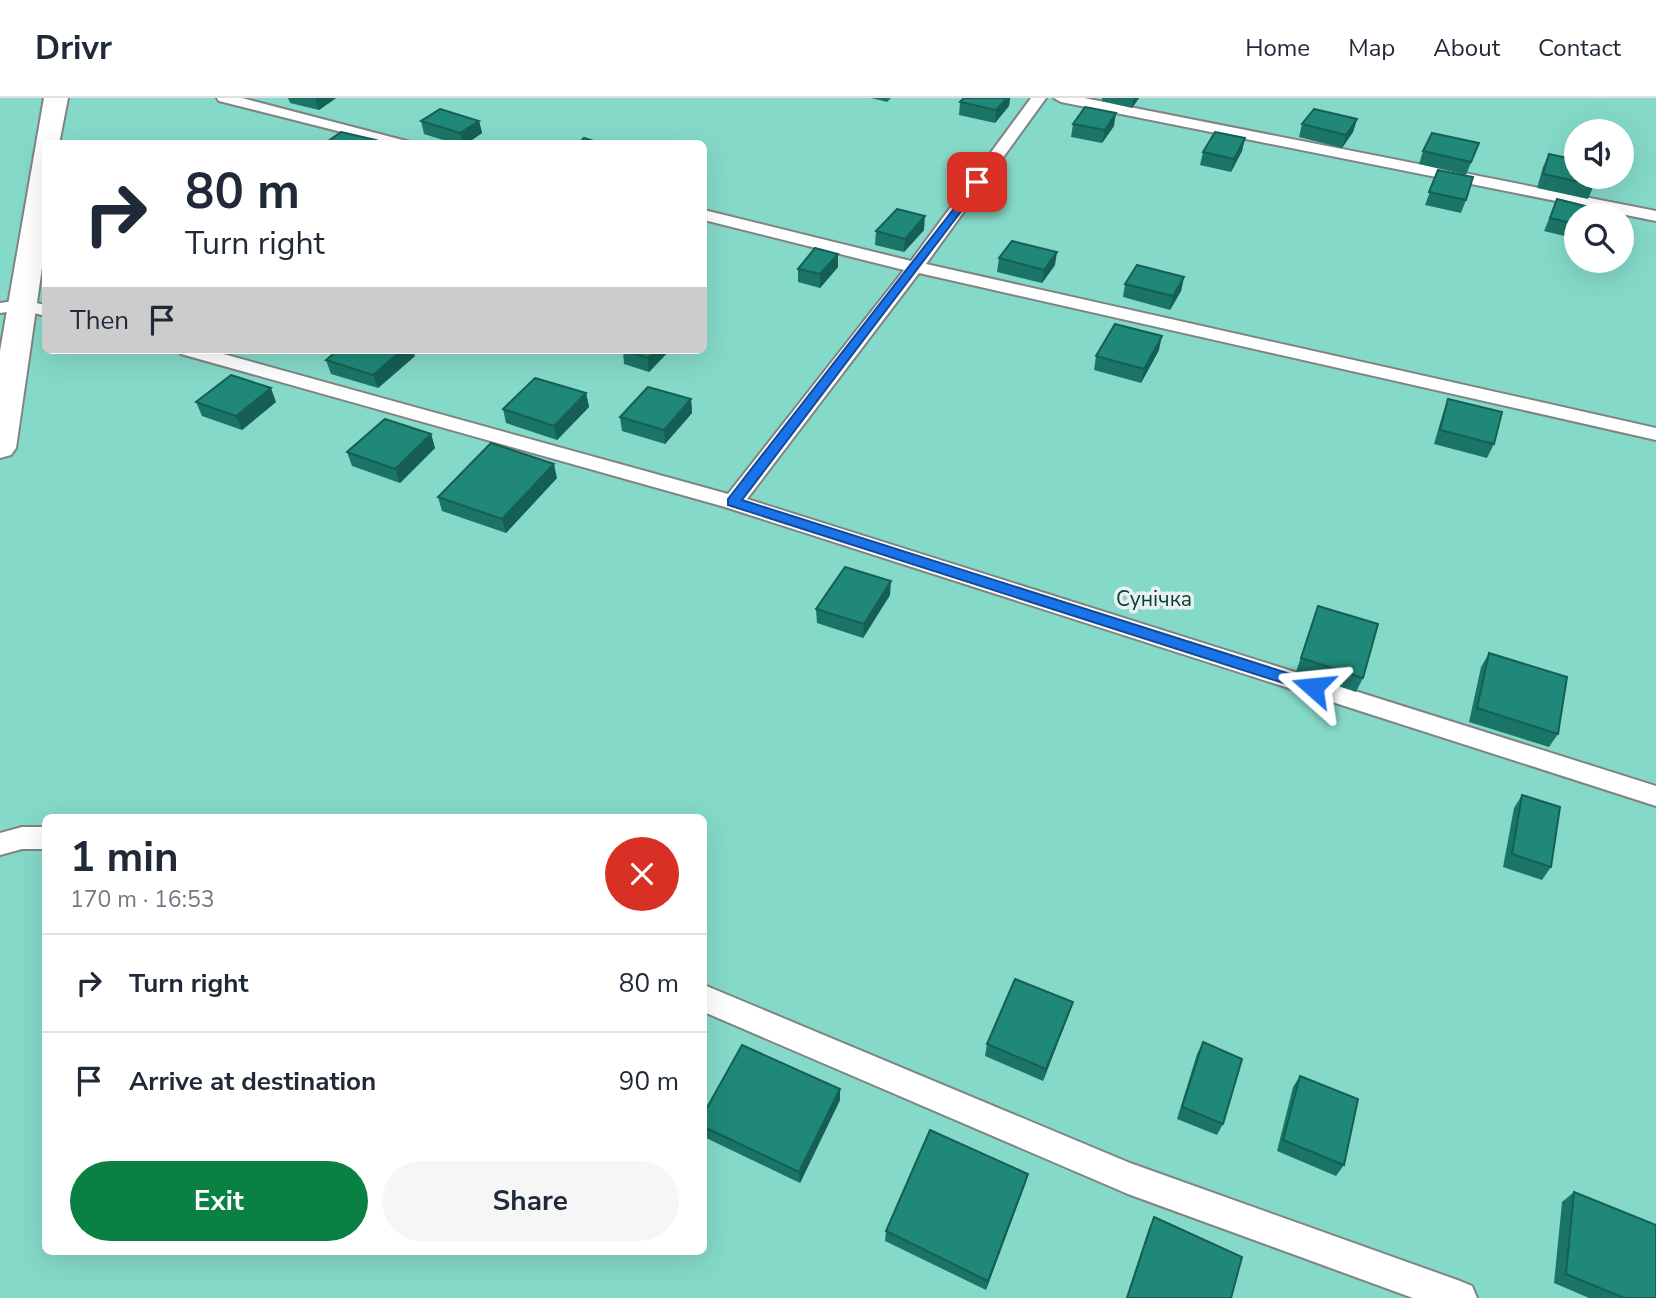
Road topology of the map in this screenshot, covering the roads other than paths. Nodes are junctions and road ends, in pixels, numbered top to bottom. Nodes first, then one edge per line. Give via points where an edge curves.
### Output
1 (56, 98) edge
2 (223, 98) edge
3 (1039, 98) edge
4 (1061, 98) edge
5 (48, 140) edge
6 (394, 140) edge
7 (42, 176) edge
8 (707, 216) edge
9 (1656, 216) edge
10 (915, 267) junction
11 (22, 308) edge
12 (202, 354) edge
13 (1656, 434) edge
14 (0, 448) edge
15 (733, 502) junction
16 (1656, 796) edge
17 (42, 838) edge
18 (0, 844) edge
19 (707, 999) edge
20 (1460, 1298) edge

1 - 5 street
2 - 6 lane
3 - 10 lane
4 - 9 lane
7 - 11 street
8 - 10 lane
10 - 13 lane
10 - 15 lane
11 - 14 street
12 - 15 lane
15 - 16 lane
17 - 18 lane
19 - 20 lane via 1128,1178

